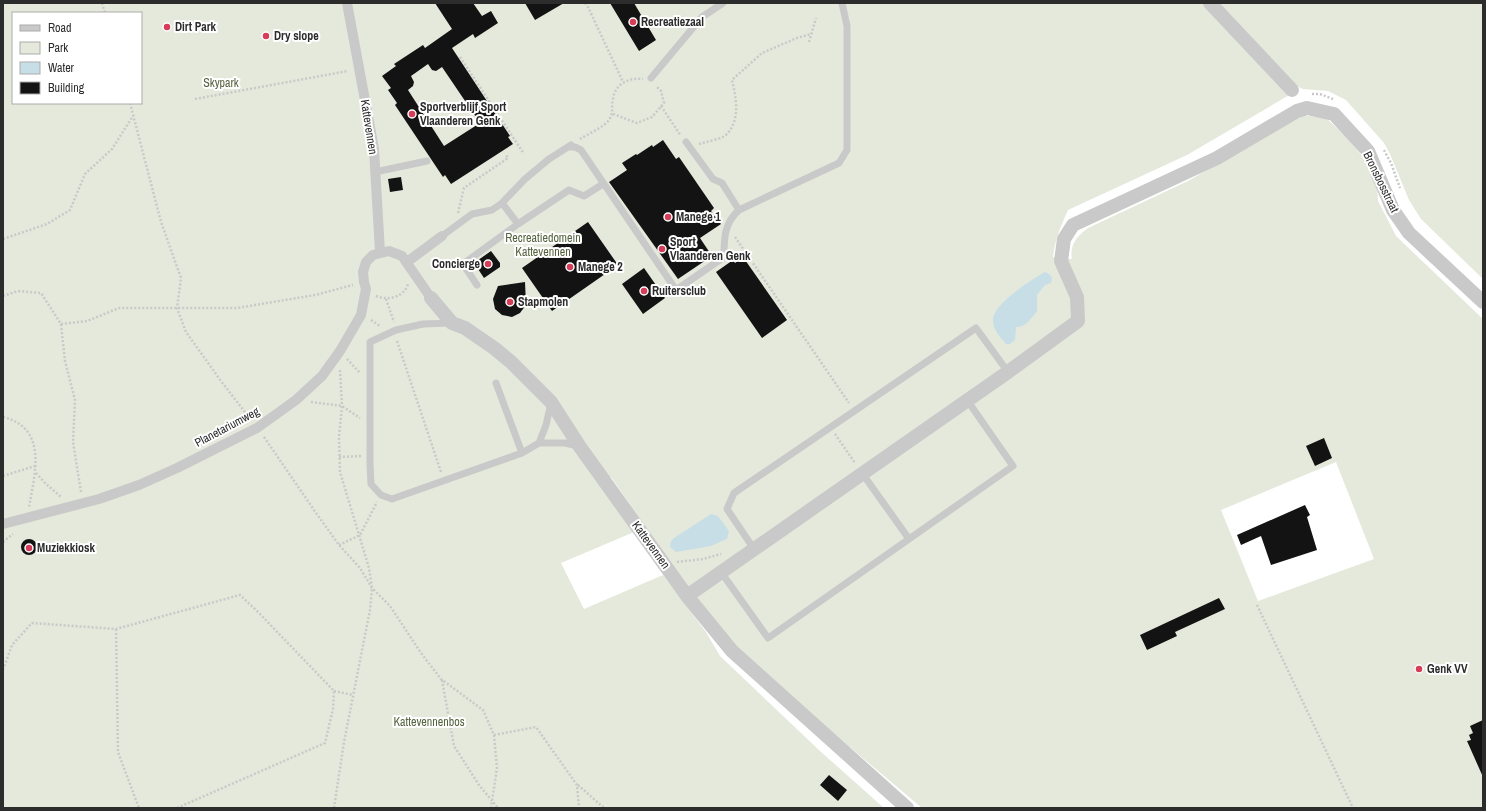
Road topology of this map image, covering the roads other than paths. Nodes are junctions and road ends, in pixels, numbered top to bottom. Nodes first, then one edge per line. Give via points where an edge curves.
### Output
1 (347, 3) edge
2 (723, 3) edge
3 (842, 3) edge
4 (1210, 3) edge
5 (651, 79) road end
6 (1292, 90) dead end
7 (689, 145) road end
8 (427, 160) dead end
9 (375, 172) junction
10 (603, 184) junction
11 (502, 203) junction
12 (739, 210) junction
13 (518, 224) junction
14 (442, 236) joint
15 (380, 252) junction
16 (409, 266) junction
17 (476, 285) dead end
18 (431, 298) joint
19 (1483, 302) edge
20 (452, 323) junction
21 (1008, 372) junction
22 (496, 383) dead end
23 (967, 400) junction
24 (551, 402) junction
25 (539, 443) junction
26 (580, 447) junction
27 (522, 453) junction
28 (862, 474) junction
29 (3, 524) edge
30 (909, 539) junction
31 (754, 549) junction
32 (721, 572) junction
33 (687, 596) junction
34 (908, 808) edge

1 - 9 street, Kattevennen via 374,149
2 - 5 lane via 702,17
3 - 12 lane via 847,26 847,150 839,163
4 - 6 street
7 - 12 lane via 713,179 722,182
8 - 9 lane
9 - 15 street, Kattevennen
10 - 11 lane via 581,150 569,146 525,179
10 - 12 lane via 676,290 724,257 724,235 732,216
10 - 13 lane via 584,196 568,190
11 - 13 lane
11 - 14 lane via 492,210 472,214
13 - 17 lane via 463,264
14 - 16 street
15 - 16 street via 396,252
15 - 29 street, Planetariumweg via 372,255 366,262 363,272 365,285 361,315 340,351 322,376 296,400 258,428 139,485 99,499
16 - 18 street, Kattevennen
18 - 20 street, Kattevennen
19 - 21 street, Bronsbosstraat via 1409,233 1393,210 1368,151 1334,114 1307,108 1297,111 1217,158 1073,226 1064,239 1061,261 1077,297 1078,320
20 - 24 street, Kattevennen via 465,328 494,348
20 - 27 lane via 423,324 394,331 370,342 371,484 381,495 392,498
21 - 23 street
21 - 31 lane via 976,328 734,494 727,509
22 - 27 lane
23 - 28 street
23 - 30 lane via 1013,466
24 - 25 lane
24 - 26 street, Kattevennen
25 - 26 lane via 564,443
25 - 27 lane
26 - 33 street, Kattevennen
28 - 30 lane
28 - 31 street
30 - 32 lane via 768,638
31 - 32 street
32 - 33 street
33 - 34 street, Kattevennen via 732,651

